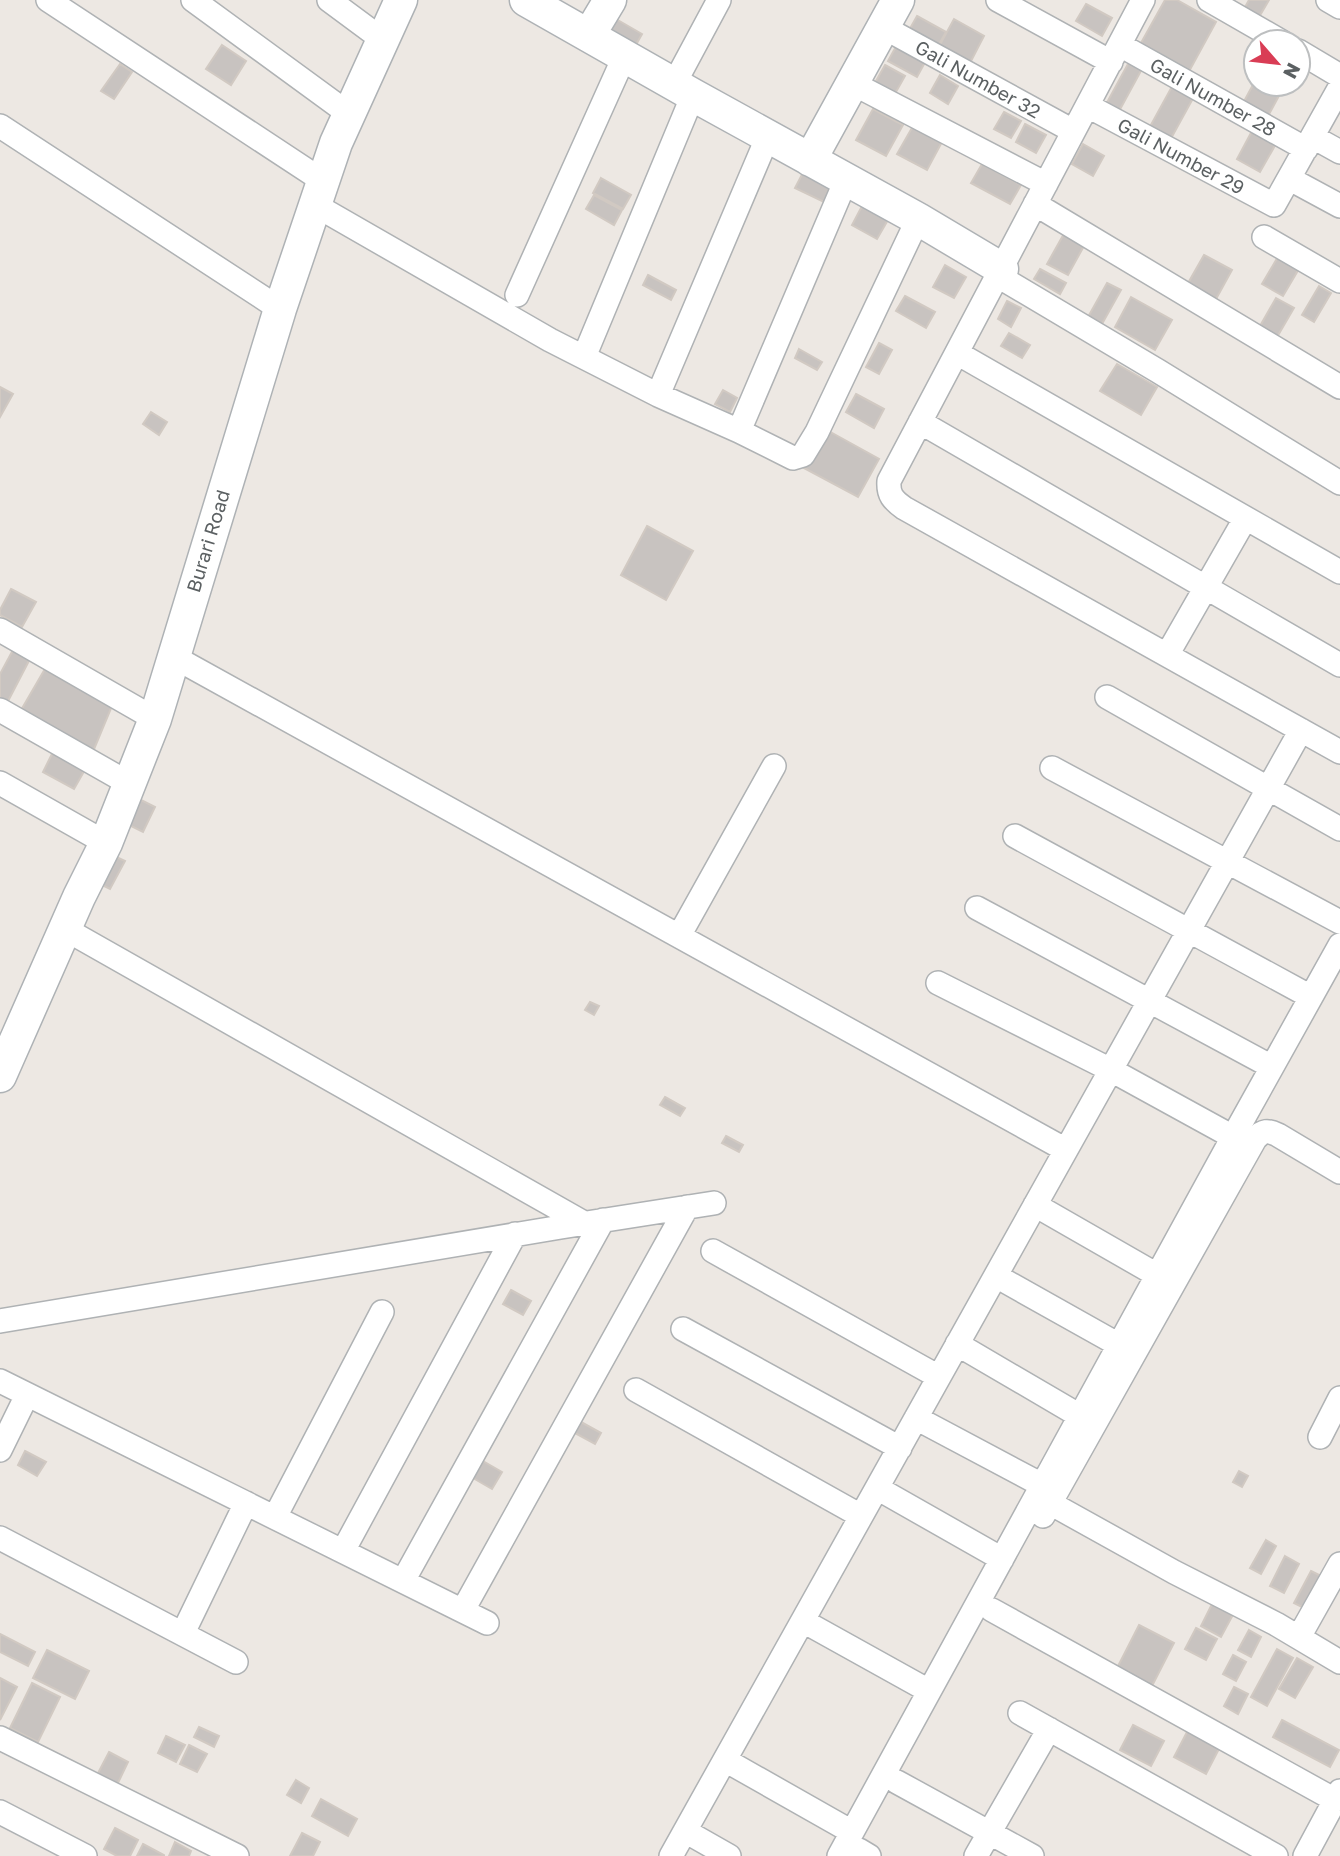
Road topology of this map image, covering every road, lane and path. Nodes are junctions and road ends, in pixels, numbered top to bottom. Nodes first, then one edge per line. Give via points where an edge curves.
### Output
1 (48, 0) edge
2 (193, 0) edge
3 (329, 0) edge
4 (401, 0) edge
5 (526, 0) edge
6 (610, 0) edge
7 (719, 0) edge
8 (998, 0) edge
9 (1143, 0) edge
10 (1209, 0) edge
11 (1328, 0) edge
12 (1340, 7) edge
13 (890, 13) edge
14 (1258, 28) edge
15 (589, 35) junction
16 (383, 40) junction
17 (1116, 53) junction
18 (625, 55) junction
19 (1312, 59) edge
20 (1340, 76) edge
21 (852, 83) junction
22 (1340, 87) edge
23 (683, 89) junction
24 (1088, 106) junction
25 (349, 114) junction
26 (0, 126) edge
27 (1073, 131) junction
28 (768, 136) junction
29 (1309, 143) junction
30 (1340, 152) edge
31 (810, 160) junction
32 (1290, 179) junction
33 (846, 180) junction
34 (319, 193) junction
35 (1040, 194) junction
36 (1340, 206) edge
37 (918, 219) junction
38 (1264, 237) dead end
39 (1000, 273) junction
40 (1340, 281) edge
41 (517, 295) dead end
42 (280, 309) junction
43 (957, 353) junction
44 (584, 358) junction
45 (1340, 387) edge
46 (658, 395) junction
47 (920, 422) junction
48 (739, 431) junction
49 (1340, 483) edge
50 (1245, 519) junction
51 (1340, 572) edge
52 (1207, 588) junction
53 (0, 630) edge
54 (1167, 656) junction
55 (174, 657) junction
56 (1340, 665) edge
57 (1107, 697) dead end
58 (0, 710) edge
59 (155, 719) junction
60 (1301, 730) junction
61 (1340, 752) edge
62 (774, 766) dead end
63 (1052, 768) dead end
64 (0, 783) edge
65 (130, 784) junction
66 (1268, 788) junction
67 (1340, 830) edge
68 (1016, 835) dead end
69 (106, 843) junction
70 (1228, 860) junction
71 (977, 908) dead end
72 (1340, 922) edge
73 (65, 929) junction
74 (1189, 930) junction
75 (679, 936) junction
76 (1340, 945) edge
77 (938, 983) dead end
78 (1311, 997) junction
79 (1149, 1002) junction
80 (1272, 1067) junction
81 (1111, 1070) junction
82 (0, 1076) edge
83 (1233, 1137) junction
84 (1066, 1150) junction
85 (1340, 1172) edge
86 (714, 1203) dead end
87 (1035, 1205) junction
88 (687, 1207) junction
89 (594, 1222) junction
90 (515, 1234) junction
91 (713, 1251) dead end
92 (1157, 1275) junction
93 (996, 1276) junction
94 (382, 1312) dead end
95 (0, 1321) edge
96 (683, 1329) dead end
97 (957, 1344) junction
98 (1119, 1345) junction
99 (939, 1377) junction
100 (0, 1381) edge
101 (636, 1390) dead end
102 (27, 1395) junction
103 (1340, 1398) edge
104 (1080, 1416) junction
105 (916, 1418) junction
106 (1320, 1437) dead end
107 (900, 1448) junction
108 (0, 1450) edge
109 (877, 1488) junction
110 (1046, 1494) junction
111 (246, 1503) junction
112 (861, 1516) junction
113 (275, 1517) junction
114 (0, 1538) edge
115 (343, 1551) junction
116 (1002, 1559) junction
117 (1340, 1564) edge
118 (403, 1581) junction
119 (463, 1610) junction
120 (992, 1610) junction
121 (487, 1622) dead end
122 (803, 1622) junction
123 (183, 1633) junction
124 (1299, 1637) junction
125 (236, 1662) dead end
126 (1340, 1662) edge
127 (929, 1691) junction
128 (1020, 1713) dead end
129 (1049, 1729) junction
130 (0, 1738) edge
131 (725, 1760) junction
132 (897, 1782) junction
133 (1337, 1796) edge
134 (0, 1812) edge
135 (685, 1831) junction
136 (989, 1832) junction
137 (855, 1850) edge
138 (85, 1856) edge
139 (237, 1856) edge
140 (671, 1856) edge
141 (729, 1856) edge
142 (976, 1856) edge
143 (1032, 1856) edge
144 (1276, 1856) edge
145 (1305, 1856) edge

1 - 34 street
2 - 25 street
3 - 16 street
4 - 16 main road, Burari Road
5 - 15 main road
6 - 15 main road
7 - 23 street
8 - 17 street, Gali Number 28
9 - 17 street
10 - 14 street
11 - 12 street
13 - 21 main road
13 - 27 street, Gali Number 32
15 - 18 main road
16 - 25 main road, Burari Road
17 - 24 street
17 - 29 street, Gali Number 28
18 - 23 main road
18 - 41 street
19 - 20 street
21 - 31 main road
21 - 35 street
22 - 29 street
23 - 28 main road
23 - 44 street
24 - 27 street
24 - 32 street, Gali Number 29 via 1274,205
25 - 34 main road, Burari Road
26 - 42 street
27 - 35 street
28 - 31 main road
28 - 46 street
29 - 30 street, Gali Number 28
29 - 32 street
31 - 33 main road
32 - 36 street
33 - 37 main road
33 - 48 street
34 - 42 main road, Burari Road
34 - 44 street
35 - 39 street
35 - 45 street
37 - 39 main road
37 - 48 street via 803,455 793,458
38 - 40 street
39 - 43 street
39 - 49 street
42 - 55 main road, Burari Road
43 - 47 street
43 - 50 street
44 - 46 street
46 - 48 street
47 - 52 street
47 - 54 street via 889,481 892,499
50 - 51 street
50 - 52 street
52 - 54 street
52 - 56 street
53 - 59 street
54 - 60 street
55 - 59 main road, Burari Road
55 - 75 street
57 - 66 street
58 - 65 street
59 - 65 main road, Burari Road
60 - 61 street
60 - 66 street
62 - 75 street
63 - 70 street
64 - 69 street
65 - 69 main road, Burari Road
66 - 67 street
66 - 70 street
68 - 74 street
69 - 73 main road, Burari Road
70 - 72 street
70 - 74 street
71 - 79 street
73 - 82 main road, Burari Road
73 - 89 street
74 - 78 street
74 - 79 street
75 - 84 street
76 - 78 street
77 - 81 street
78 - 80 street
79 - 80 street
79 - 81 street
80 - 83 street
81 - 83 street
81 - 84 street
83 - 92 street
84 - 87 street
85 - 110 street via 1269,1130 1261,1132
86 - 88 street
87 - 92 street
87 - 93 street
88 - 89 street
88 - 119 street
89 - 90 street
89 - 118 street
90 - 95 street
90 - 115 street
91 - 99 street
92 - 98 street
93 - 97 street
93 - 98 street
94 - 113 street
96 - 107 street
97 - 99 street
97 - 104 street
98 - 104 street
99 - 105 street
100 - 102 street
101 - 112 street
102 - 108 street
102 - 111 street
103 - 106 street
104 - 110 street
105 - 107 street
105 - 110 street
107 - 109 street
109 - 112 street
109 - 116 street
110 - 116 street
110 - 120 street
110 - 124 street via 1174,1572
111 - 113 street
111 - 123 street
112 - 122 street
113 - 115 street
114 - 123 street
115 - 118 street
116 - 127 street
117 - 124 street
118 - 119 street
119 - 121 street
120 - 132 street
120 - 133 street
122 - 127 street
122 - 131 street
123 - 125 street
124 - 126 street
127 - 137 street
128 - 129 street
129 - 136 street
129 - 144 street
130 - 139 street
131 - 135 street
131 - 137 street
132 - 136 street
132 - 137 street
133 - 145 street
134 - 138 street
135 - 140 street
135 - 141 street
136 - 142 street
136 - 143 street

